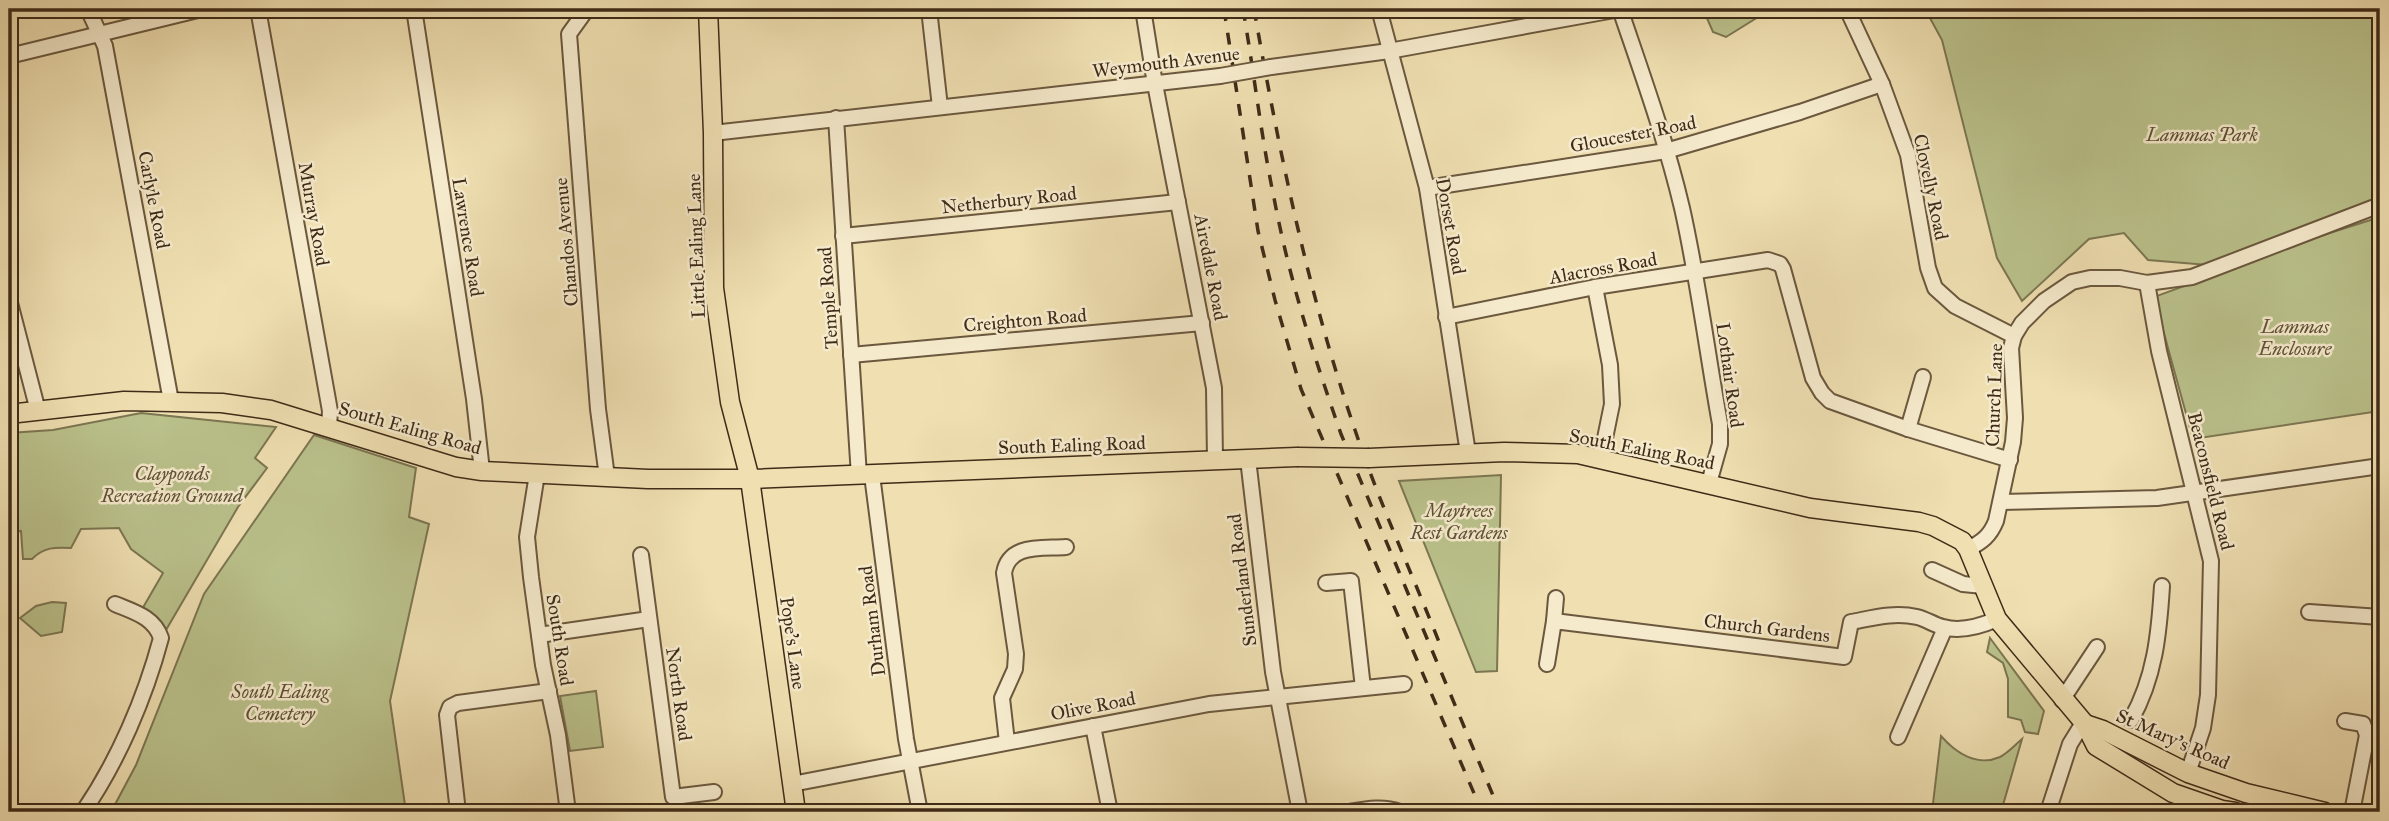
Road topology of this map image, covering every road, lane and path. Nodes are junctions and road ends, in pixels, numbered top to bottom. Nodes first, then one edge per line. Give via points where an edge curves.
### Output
1 (88, 9) edge
2 (202, 9) edge
3 (258, 9) edge
4 (414, 9) edge
5 (587, 9) edge
6 (708, 9) edge
7 (929, 9) edge
8 (1143, 9) edge
9 (1379, 9) edge
10 (1620, 9) edge
11 (1847, 9) edge
12 (101, 33) junction
13 (1389, 51) junction
14 (9, 56) edge
15 (1155, 84) junction
16 (1882, 84) junction
17 (940, 107) junction
18 (836, 118) junction
19 (713, 133) junction
20 (1667, 151) junction
21 (1427, 188) junction
22 (1178, 202) junction
23 (2380, 205) edge
24 (844, 236) junction
25 (1694, 272) junction
26 (2147, 283) junction
27 (1595, 287) junction
28 (9, 299) edge
29 (1446, 317) junction
30 (1202, 323) junction
31 (2014, 336) junction
32 (851, 355) junction
33 (1923, 377) dead end
34 (171, 401) junction
35 (38, 411) junction
36 (9, 414) edge
37 (329, 427) junction
38 (1908, 429) junction
39 (1468, 453) junction
40 (1601, 458) junction
41 (1215, 460) junction
42 (1248, 460) junction
43 (2010, 460) junction
44 (2380, 466) edge
45 (482, 471) junction
46 (537, 474) junction
47 (866, 475) junction
48 (607, 477) junction
49 (750, 479) junction
50 (1709, 483) junction
51 (2194, 491) junction
52 (2001, 502) junction
53 (1066, 547) dead end
54 (1968, 549) junction
55 (641, 555) dead end
56 (1932, 570) dead end
57 (1326, 583) dead end
58 (1983, 586) junction
59 (2162, 586) dead end
60 (1556, 598) dead end
61 (115, 604) dead end
62 (2309, 612) dead end
63 (2380, 617) edge
64 (649, 619) junction
65 (1997, 619) junction
66 (1554, 621) junction
67 (1945, 628) junction
68 (539, 635) junction
69 (2097, 647) dead end
70 (1547, 664) dead end
71 (1404, 684) dead end
72 (1363, 688) junction
73 (548, 691) junction
74 (1277, 696) junction
75 (2062, 700) junction
76 (2345, 721) dead end
77 (2084, 724) junction
78 (1093, 726) junction
79 (2126, 729) junction
80 (1899, 737) dead end
81 (1007, 742) junction
82 (910, 762) junction
83 (2188, 773) junction
84 (792, 784) junction
85 (714, 792) dead end
86 (457, 803) dead end
87 (83, 812) edge
88 (568, 812) edge
89 (796, 812) edge
90 (920, 812) edge
91 (1110, 812) edge
92 (1300, 812) edge
93 (1349, 812) edge
94 (1399, 812) edge
95 (2048, 812) edge
96 (2235, 812) edge
97 (2325, 812) edge
98 (2352, 812) edge

1 - 12 street, Carlyle Road
2 - 12 street
3 - 37 street, Murray Road via 330,411
4 - 45 street, Lawrence Road
5 - 48 street, Chandos Avenue via 569,34
6 - 19 main road, Little Ealing Lane
7 - 17 street
8 - 15 street, Airedale Road
9 - 13 street, Dorset Road
10 - 13 street, Weymouth Avenue
10 - 20 street, Lothair Road
11 - 16 street, Clovelly Road
12 - 14 street
12 - 34 street, Carlyle Road
13 - 15 street, Weymouth Avenue, bridge
13 - 21 street, Dorset Road
15 - 17 street, Weymouth Avenue
15 - 22 street, Airedale Road
16 - 20 street, Gloucester Road
16 - 31 street, Clovelly Road via 1908,155 1935,288 1955,306
17 - 18 street, Weymouth Avenue
18 - 19 street, Weymouth Avenue
18 - 24 street, Temple Road
19 - 49 main road, Little Ealing Lane via 714,288 730,402
20 - 21 street, Gloucester Road
20 - 25 street, Lothair Road
21 - 29 street, Dorset Road
22 - 24 street, Netherbury Road
22 - 30 street, Airedale Road
23 - 26 street, Church Lane via 2192,277
24 - 32 street, Temple Road
25 - 27 street, Alacross Road
25 - 38 street, Alacross Road via 1768,260 1780,264 1822,393 1837,404
25 - 50 street, Lothair Road via 1720,424 1720,444
26 - 31 street, Church Lane via 2101,277 2072,282 2044,301
26 - 51 street, Beaconsfield Road
27 - 29 street, Alacross Road
27 - 40 street via 1610,365 1612,404
28 - 35 street
29 - 39 street, Dorset Road
30 - 32 street, Creighton Road
30 - 41 street, Airedale Road via 1214,388
31 - 43 street, Church Lane via 2015,418
32 - 47 street, Temple Road
33 - 38 street
34 - 35 main road, South Ealing Road via 124,401
34 - 37 main road, South Ealing Road via 271,410
35 - 36 main road, South Ealing Road
37 - 45 main road, South Ealing Road
38 - 43 street
39 - 40 main road, South Ealing Road via 1542,452
39 - 42 main road, South Ealing Road, bridge
40 - 50 main road, South Ealing Road
41 - 42 main road, South Ealing Road
41 - 47 main road, South Ealing Road
42 - 74 street, Sunderland Road
43 - 52 street, Church Lane
44 - 51 street
45 - 46 main road, South Ealing Road
46 - 48 main road, South Ealing Road
46 - 68 street, South Road via 527,537
47 - 49 main road, South Ealing Road
47 - 82 street, Durham Road
48 - 49 main road, South Ealing Road
49 - 84 main road, Pope's Lane
50 - 54 main road, South Ealing Road via 1810,508 1919,522 1962,541
51 - 52 street via 2157,498
51 - 83 street, Beaconsfield Road via 2211,562 2211,628 2203,728
52 - 54 street, Church Lane via 1991,533
53 - 81 street via 1025,550 1006,563 1016,654 1002,698
54 - 58 main road, St Mary's Road
55 - 64 street, North Road
56 - 58 street via 1963,584
57 - 72 street via 1351,580
58 - 65 main road, St Mary's Road
59 - 79 street via 2155,662
60 - 66 street
61 - 87 street via 144,616 158,628 160,638 125,736
62 - 63 street
64 - 68 street
64 - 85 street, North Road via 673,797
65 - 67 street via 1962,629
65 - 75 main road, St Mary's Road
66 - 67 street, Church Gardens via 1844,657 1851,622 1893,615 1917,617
66 - 70 street
67 - 80 street
68 - 73 street, South Road
69 - 75 street
71 - 72 street, Olive Road
72 - 74 street, Olive Road
73 - 86 street via 450,707 447,715
73 - 88 street, South Road
74 - 78 street, Olive Road
74 - 92 street, Sunderland Road
75 - 77 main road, St Mary's Road
76 - 98 street via 2363,724 2367,735
77 - 79 main road, St Mary's Road via 2104,730
77 - 95 street via 2070,744
77 - 96 main road, St Mary's Road via 2096,746 2174,793
78 - 81 street, Olive Road
78 - 91 street
79 - 83 main road, St Mary's Road
81 - 82 street, Olive Road
82 - 84 street, Olive Road
82 - 90 street, Durham Road
83 - 97 main road, St Mary's Road
84 - 89 main road, Pope's Lane
93 - 94 street via 1388,808

